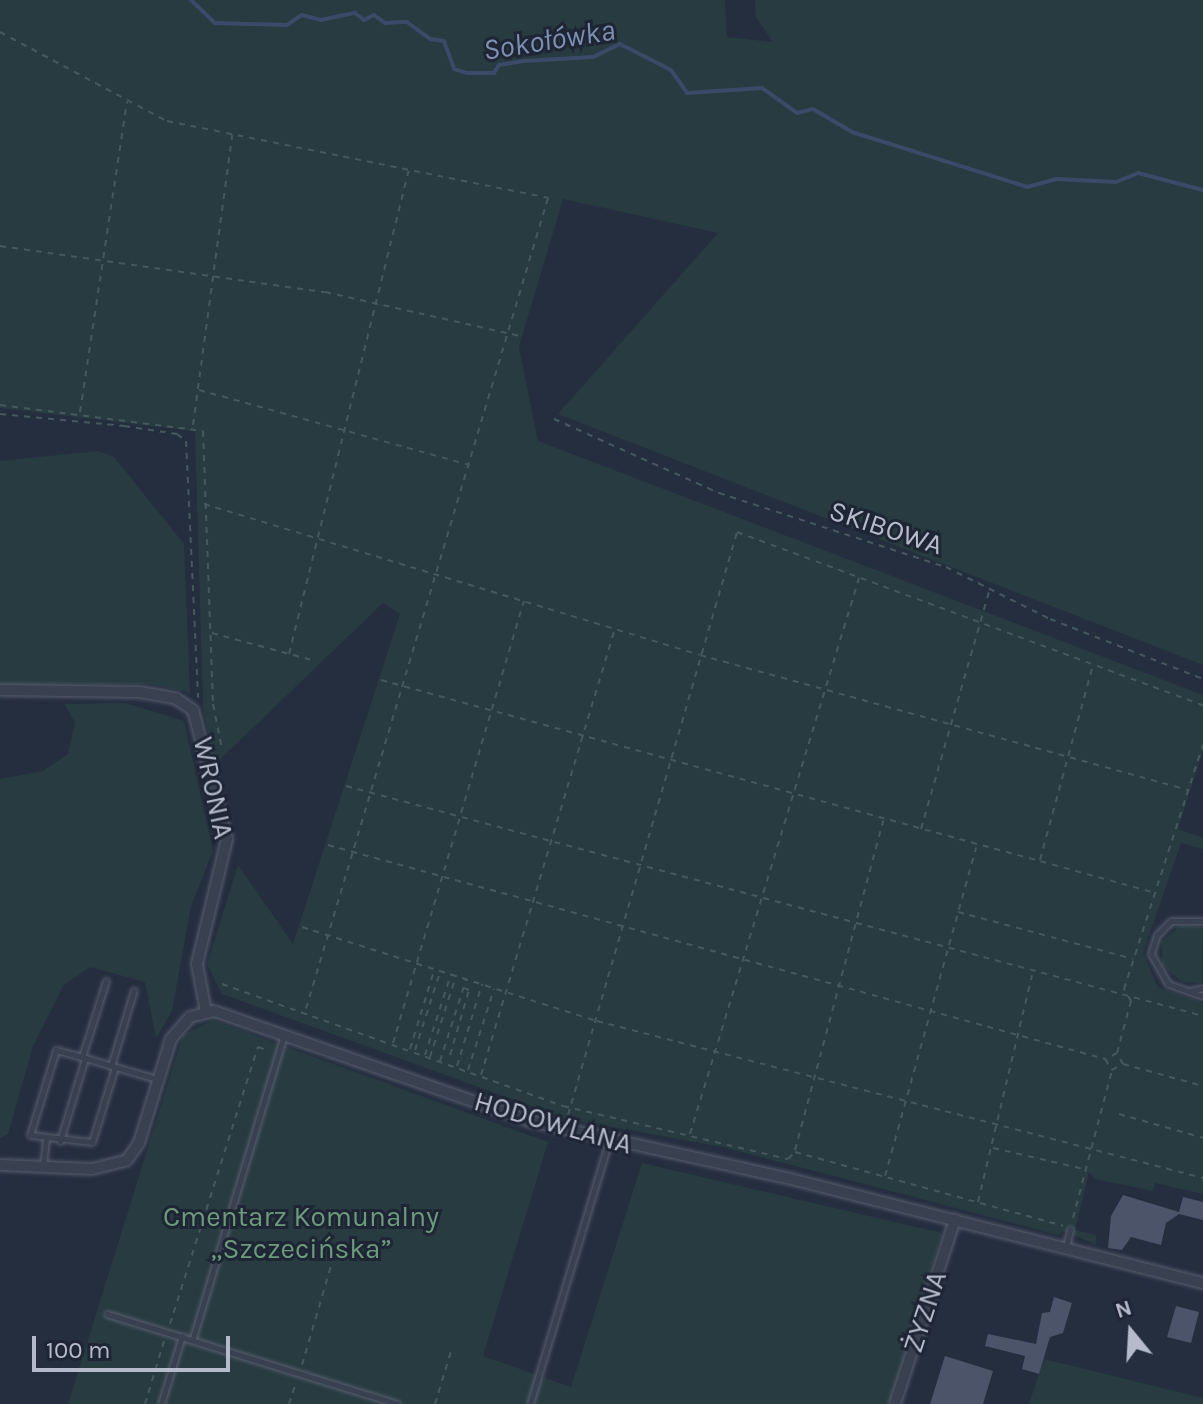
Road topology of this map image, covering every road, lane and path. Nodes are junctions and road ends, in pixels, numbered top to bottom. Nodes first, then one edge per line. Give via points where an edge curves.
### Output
1 (0, 32) edge
2 (127, 100) junction
3 (232, 134) junction
4 (409, 169) junction
5 (0, 246) edge
6 (103, 261) junction
7 (213, 277) junction
8 (376, 302) junction
9 (510, 331) junction
10 (521, 336) dead end
11 (198, 389) junction
12 (0, 405) edge
13 (80, 413) junction
14 (0, 414) edge
15 (554, 419) dead end
16 (193, 425) junction
17 (344, 430) junction
18 (470, 465) junction
19 (204, 504) junction
20 (318, 539) junction
21 (437, 575) junction
22 (859, 577) junction
23 (990, 588) junction
24 (524, 601) junction
25 (976, 621) junction
26 (615, 629) junction
27 (210, 632) junction
28 (289, 654) junction
29 (700, 655) junction
30 (315, 661) dead end
31 (1093, 664) junction
32 (1203, 679) edge
33 (381, 680) dead end
34 (404, 686) junction
35 (824, 688) junction
36 (0, 690) edge
37 (1203, 705) edge
38 (193, 710) junction
39 (492, 710) junction
40 (949, 723) junction
41 (583, 736) junction
42 (1203, 744) edge
43 (222, 749) dead end
44 (1069, 757) junction
45 (672, 761) junction
46 (346, 786) dead end
47 (1188, 790) junction
48 (371, 793) junction
49 (791, 793) junction
50 (460, 818) junction
51 (883, 820) junction
52 (921, 830) junction
53 (551, 843) junction
54 (328, 845) dead end
55 (976, 845) junction
56 (353, 852) junction
57 (1039, 861) junction
58 (643, 869) junction
59 (443, 876) junction
60 (1156, 893) junction
61 (759, 900) junction
62 (534, 901) junction
63 (957, 912) junction
64 (1203, 921) edge
65 (302, 927) dead end
66 (626, 927) junction
67 (856, 927) junction
68 (328, 935) junction
69 (946, 952) junction
70 (742, 958) junction
71 (1133, 959) junction
72 (417, 964) junction
73 (434, 969) junction
74 (441, 971) junction
75 (451, 974) junction
76 (1032, 974) junction
77 (456, 976) junction
78 (466, 979) junction
79 (106, 981) dead end
80 (222, 984) dead end
81 (482, 984) junction
82 (841, 985) junction
83 (464, 988) junction
84 (494, 988) junction
85 (1203, 988) edge
86 (134, 990) dead end
87 (1185, 991) junction
88 (506, 992) junction
89 (1202, 996) edge
90 (1131, 1001) junction
91 (931, 1010) junction
92 (206, 1012) junction
93 (305, 1012) junction
94 (1203, 1016) edge
95 (597, 1021) junction
96 (284, 1033) junction
97 (1017, 1035) junction
98 (393, 1044) junction
99 (409, 1050) junction
100 (714, 1051) junction
101 (415, 1052) junction
102 (1117, 1053) junction
103 (278, 1054) junction
104 (450, 1055) dead end
105 (425, 1056) junction
106 (84, 1058) junction
107 (430, 1058) junction
108 (1105, 1059) junction
109 (440, 1061) junction
110 (1123, 1064) junction
111 (113, 1066) junction
112 (456, 1067) junction
113 (1112, 1070) junction
114 (467, 1071) junction
115 (481, 1076) junction
116 (817, 1078) junction
117 (157, 1079) junction
118 (1203, 1086) edge
119 (906, 1101) junction
120 (571, 1108) junction
121 (1119, 1114) dead end
122 (997, 1124) junction
123 (564, 1131) junction
124 (690, 1134) junction
125 (46, 1138) junction
126 (1203, 1138) edge
127 (60, 1141) junction
128 (609, 1141) junction
129 (992, 1147) junction
130 (1090, 1148) junction
131 (795, 1152) junction
132 (0, 1165) edge
133 (43, 1168) junction
134 (1085, 1169) junction
135 (884, 1177) junction
136 (1203, 1178) edge
137 (978, 1204) junction
138 (955, 1219) junction
139 (1070, 1229) junction
140 (338, 1242) dead end
141 (1065, 1248) junction
142 (1203, 1283) edge
143 (107, 1314) dead end
144 (168, 1332) junction
145 (182, 1336) junction
146 (193, 1338) junction
147 (452, 1348) dead end
148 (299, 1375) junction
149 (145, 1404) edge
150 (161, 1404) edge
151 (289, 1404) edge
152 (397, 1404) edge
153 (435, 1404) edge
154 (530, 1404) edge
155 (895, 1404) edge

1 - 2 path
2 - 3 path via 167,121
2 - 6 path
3 - 4 path
3 - 7 path
4 - 8 path
4 - 9 path via 548,198
5 - 6 path
6 - 7 path
6 - 13 path
7 - 8 path
7 - 11 path
8 - 9 path
8 - 17 path
9 - 10 path
9 - 18 path
11 - 16 path
11 - 17 path
12 - 13 path
13 - 16 path
14 - 38 path via 153,430 186,441 199,695
15 - 23 path, SKIBOWA via 719,493 946,567
16 - 19 path via 204,434
17 - 18 path
17 - 20 path
18 - 21 path
19 - 20 path
19 - 27 path
20 - 21 path
20 - 28 path
21 - 24 path
21 - 34 path
22 - 25 path
22 - 29 path via 737,532
22 - 35 path
23 - 25 path
23 - 32 path, SKIBOWA
24 - 26 path
24 - 39 path
25 - 31 path
25 - 40 path
26 - 29 path
26 - 41 path
27 - 28 path
27 - 43 path
28 - 30 path
29 - 35 path
29 - 45 path
31 - 37 path
31 - 44 path
33 - 34 path
34 - 39 path
34 - 48 path
35 - 40 path
35 - 49 path
36 - 38 street, WRONIA via 140,692 175,698
38 - 92 street, WRONIA via 227,839 197,964
39 - 41 path
39 - 50 path
40 - 44 path
40 - 52 path
41 - 45 path
41 - 53 path
42 - 47 path
44 - 47 path
44 - 57 path
45 - 49 path
45 - 58 path
46 - 48 path
47 - 60 path
48 - 50 path
48 - 56 path
49 - 51 path
49 - 61 path
50 - 53 path
50 - 59 path
51 - 52 path
51 - 67 path
52 - 55 path
53 - 58 path
53 - 62 path
54 - 56 path
55 - 57 path
55 - 63 path
56 - 59 path
56 - 68 path
57 - 60 path
58 - 61 path
58 - 66 path
59 - 62 path
59 - 72 path
60 - 71 path
61 - 67 path
61 - 70 path
62 - 66 path
62 - 88 path
63 - 69 path
63 - 71 path
64 - 87 lane via 1171,921 1153,943 1156,972
65 - 68 path
66 - 70 path
66 - 95 path
67 - 69 path
67 - 82 path
68 - 72 path
68 - 93 path
69 - 76 path
69 - 91 path
70 - 82 path
70 - 100 path
71 - 90 path via 1124,989
72 - 73 path
72 - 98 path
73 - 74 path
73 - 99 path
74 - 75 path
74 - 101 path
75 - 77 path
75 - 105 path
76 - 90 path
76 - 97 path
77 - 78 path
77 - 107 path
78 - 81 path
78 - 83 path
79 - 106 lane
80 - 93 path
81 - 84 path
81 - 112 path
82 - 91 path
82 - 116 path
83 - 104 path via 469,990
83 - 109 path
84 - 88 path
84 - 114 path
85 - 87 lane
86 - 111 lane
87 - 89 lane
88 - 95 path
88 - 115 path
90 - 94 path
90 - 102 path
91 - 97 path
91 - 119 path
92 - 96 street, HODOWLANA via 226,1013
92 - 117 street via 177,1029
93 - 98 path
95 - 100 path
95 - 120 path
96 - 103 lane
96 - 123 street, HODOWLANA
97 - 108 path
97 - 122 path
98 - 99 path
99 - 101 path
100 - 116 path
100 - 124 path
101 - 105 path
102 - 108 path
102 - 110 path
103 - 144 path via 258,1047
103 - 146 lane
105 - 107 path
106 - 111 lane
106 - 125 lane via 56,1050 30,1135
106 - 127 lane
107 - 109 path
108 - 113 path
109 - 112 path
110 - 113 path
110 - 118 path
111 - 117 lane
111 - 127 lane via 92,1142
112 - 114 path
113 - 130 path
114 - 115 path
115 - 120 path
116 - 119 path
116 - 131 path
117 - 133 street via 139,1143 127,1160 108,1168
119 - 122 path
119 - 135 path
120 - 123 path
120 - 124 path
121 - 126 path
122 - 129 path
122 - 130 path
123 - 128 street, HODOWLANA
124 - 131 path via 788,1159
125 - 127 lane
125 - 133 lane
128 - 138 street, HODOWLANA
128 - 154 lane
129 - 134 path
129 - 137 path
130 - 134 path
130 - 136 path
131 - 135 path
132 - 133 street
134 - 139 path
135 - 137 path
137 - 139 path
138 - 141 street, HODOWLANA
138 - 155 street, ŻYZNA
139 - 141 lane
140 - 148 path
141 - 142 street, HODOWLANA
143 - 144 lane
144 - 145 lane
144 - 149 path
145 - 146 lane
145 - 150 lane
146 - 148 lane
147 - 153 path
148 - 151 path
148 - 152 lane

